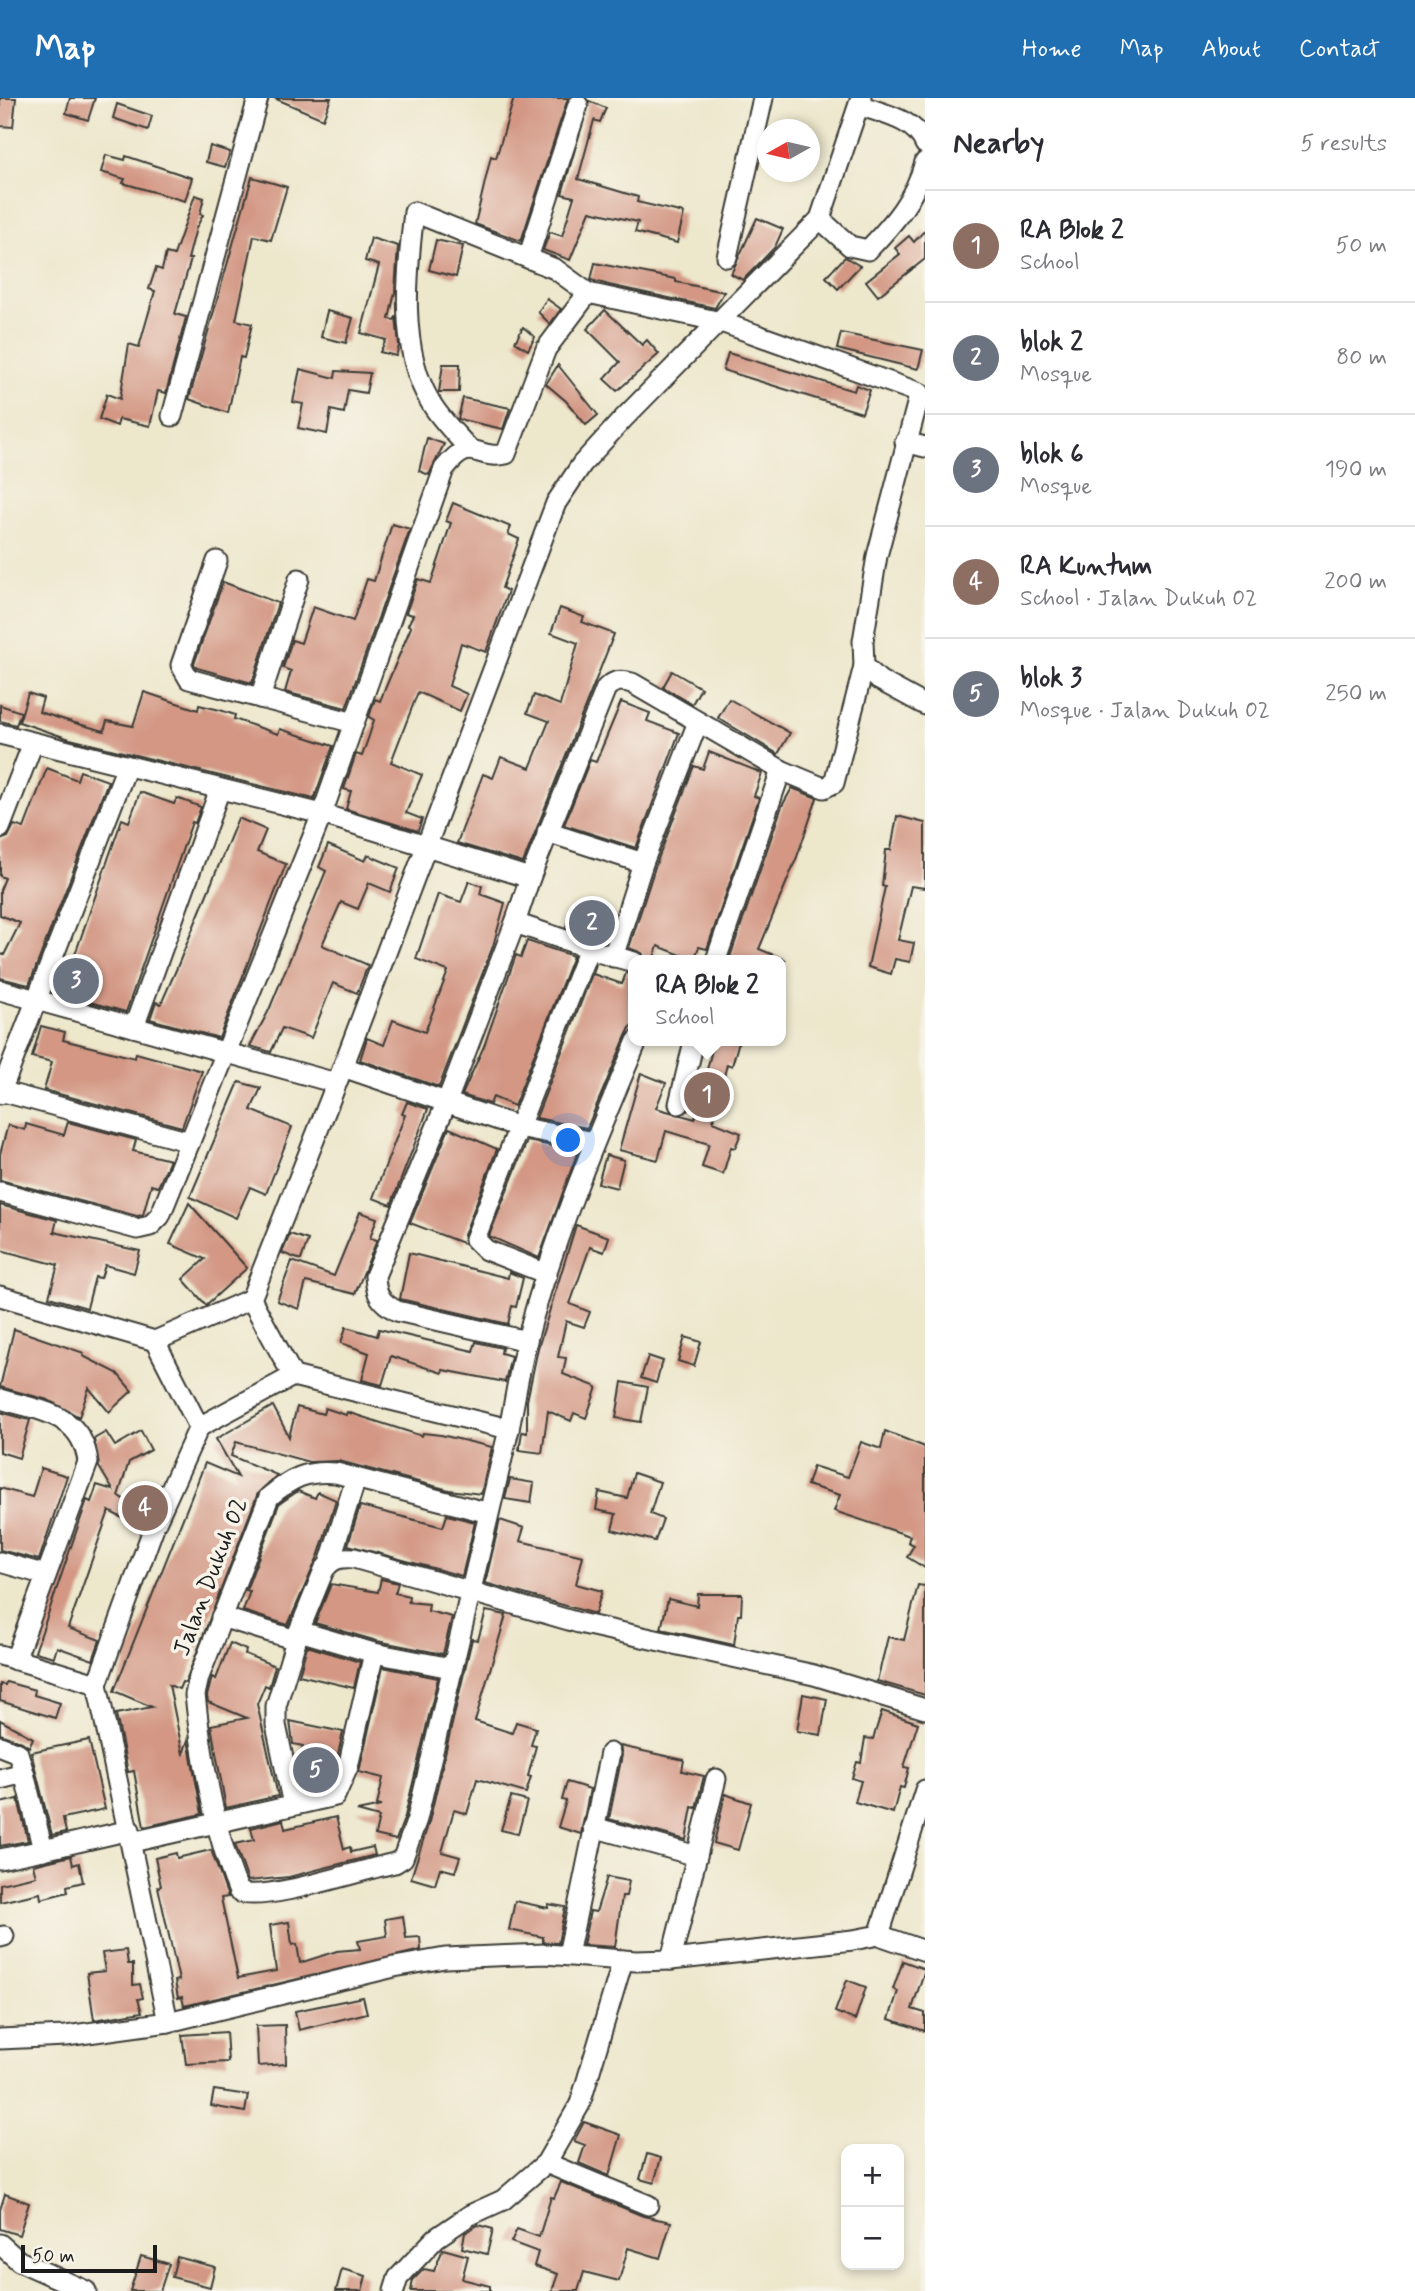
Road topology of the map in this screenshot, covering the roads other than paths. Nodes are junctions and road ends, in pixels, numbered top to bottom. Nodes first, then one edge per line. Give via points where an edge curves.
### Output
1 (258, 98) edge
2 (763, 98) edge
3 (860, 101) edge
4 (578, 105) dead end
5 (925, 144) edge
6 (925, 162) edge
7 (820, 219) junction
8 (727, 257) dead end
9 (528, 258) junction
10 (588, 292) junction
11 (721, 322) junction
12 (923, 389) edge
13 (172, 416) dead end
14 (905, 442) junction
15 (925, 447) edge
16 (469, 449) junction
17 (217, 561) dead end
18 (299, 579) dead end
19 (864, 666) junction
20 (260, 698) junction
21 (925, 705) edge
22 (698, 722) junction
23 (354, 723) junction
24 (0, 734) edge
25 (33, 743) junction
26 (127, 766) junction
27 (781, 769) junction
28 (220, 789) junction
29 (322, 814) junction
30 (0, 828) edge
31 (547, 832) junction
32 (427, 844) junction
33 (642, 863) junction
34 (530, 878) junction
35 (514, 923) junction
36 (589, 948) junction
37 (718, 955) edge
38 (612, 957) junction
39 (628, 961) edge
40 (0, 990) edge
41 (36, 1000) junction
42 (134, 1027) junction
43 (635, 1046) edge
44 (693, 1046) edge
45 (226, 1053) junction
46 (340, 1075) junction
47 (0, 1092) edge
48 (447, 1101) junction
49 (678, 1104) dead end
50 (519, 1127) junction
51 (190, 1142) junction
52 (594, 1142) junction
53 (0, 1192) edge
54 (547, 1273) junction
55 (0, 1296) edge
56 (251, 1299) junction
57 (155, 1341) junction
58 (527, 1341) junction
59 (293, 1376) junction
60 (0, 1399) edge
61 (199, 1427) junction
62 (509, 1429) junction
63 (356, 1478) junction
64 (489, 1513) junction
65 (0, 1562) edge
66 (330, 1562) junction
67 (46, 1575) junction
68 (470, 1593) junction
69 (221, 1617) junction
70 (298, 1635) junction
71 (374, 1653) junction
72 (7, 1658) edge
73 (451, 1668) junction
74 (97, 1684) junction
75 (925, 1709) edge
76 (0, 1746) edge
77 (610, 1753) dead end
78 (24, 1773) junction
79 (0, 1779) edge
80 (716, 1779) dead end
81 (925, 1790) edge
82 (293, 1805) junction
83 (218, 1822) junction
84 (593, 1827) junction
85 (131, 1836) junction
86 (43, 1850) junction
87 (697, 1856) junction
88 (0, 1859) edge
89 (879, 1935) junction
90 (925, 1951) edge
91 (568, 1955) junction
92 (624, 1959) junction
93 (671, 1960) junction
94 (168, 2022) junction
95 (0, 2039) edge
96 (546, 2163) junction
97 (648, 2205) dead end
98 (0, 2244) edge
99 (86, 2291) edge
100 (394, 2291) edge

1 - 13 street
2 - 8 street
3 - 5 street via 908,123
3 - 7 street
4 - 9 street
6 - 7 street via 899,218 868,250 850,246
7 - 11 street
9 - 10 street via 555,269
9 - 16 street via 414,212 407,294 415,365 431,403
10 - 11 street
10 - 16 street via 546,349 506,454
11 - 12 street
11 - 32 street via 567,483
12 - 14 street
14 - 15 street
14 - 19 street via 877,556 863,641
16 - 23 street via 457,452 444,469
17 - 20 street via 181,665 183,673 189,679
18 - 20 street
19 - 21 street via 879,680
19 - 27 street via 834,783 824,788
20 - 23 street
22 - 27 street
22 - 31 street via 632,682 611,683
22 - 33 street
23 - 29 street
24 - 25 street
25 - 26 street
25 - 30 street
26 - 28 street
26 - 41 street
27 - 37 street
28 - 29 street
28 - 42 street
29 - 32 street
29 - 45 street
31 - 33 street
31 - 34 street
32 - 34 street
32 - 46 street
33 - 38 street
34 - 35 street
35 - 36 street
35 - 48 street
36 - 38 street
36 - 50 street
38 - 39 street
40 - 41 street
41 - 42 street
41 - 47 street
42 - 45 street
43 - 52 street
44 - 49 street
45 - 46 street
45 - 51 street
46 - 48 street
46 - 56 street
47 - 51 street
48 - 50 street
48 - 58 street via 375,1276 376,1291 380,1300 397,1311
50 - 52 street
50 - 54 street via 475,1239 486,1250
51 - 53 street via 160,1216 150,1226 137,1229
52 - 54 street
54 - 58 street
55 - 57 street
56 - 57 street
56 - 59 street
57 - 61 street
58 - 62 street
59 - 61 street
59 - 62 street
60 - 67 street via 62,1418 74,1426 87,1452 88,1462
61 - 74 street via 155,1524
62 - 64 street
63 - 64 street, Jalan Dukuh 02
63 - 66 street
63 - 69 street, Jalan Dukuh 02 via 315,1470 285,1483 269,1497
64 - 68 street
65 - 67 street
66 - 68 street via 354,1558
66 - 70 street via 317,1582
67 - 72 street
68 - 73 street
68 - 75 street via 682,1648 814,1675
69 - 70 street
69 - 83 street, Jalan Dukuh 02 via 195,1695
70 - 71 street
70 - 82 street via 276,1706
71 - 73 street
71 - 82 street via 340,1789 335,1796
72 - 74 street
73 - 83 street, Jalan Dukuh 02 via 403,1858 269,1894 246,1895 239,1892 234,1880
74 - 85 street
76 - 78 street via 18,1753
77 - 84 street
78 - 79 street
78 - 86 street
80 - 87 street
81 - 89 street
82 - 83 street
83 - 85 street
84 - 87 street
84 - 91 street
85 - 86 street
85 - 94 street
86 - 88 street
87 - 93 street
89 - 90 street
89 - 93 street
91 - 92 street
91 - 94 street via 484,1954 432,1961
92 - 93 street
92 - 96 street via 580,2104
94 - 95 street via 66,2036
96 - 97 street
96 - 100 street via 503,2200 436,2238 398,2278
98 - 99 street via 19,2261

